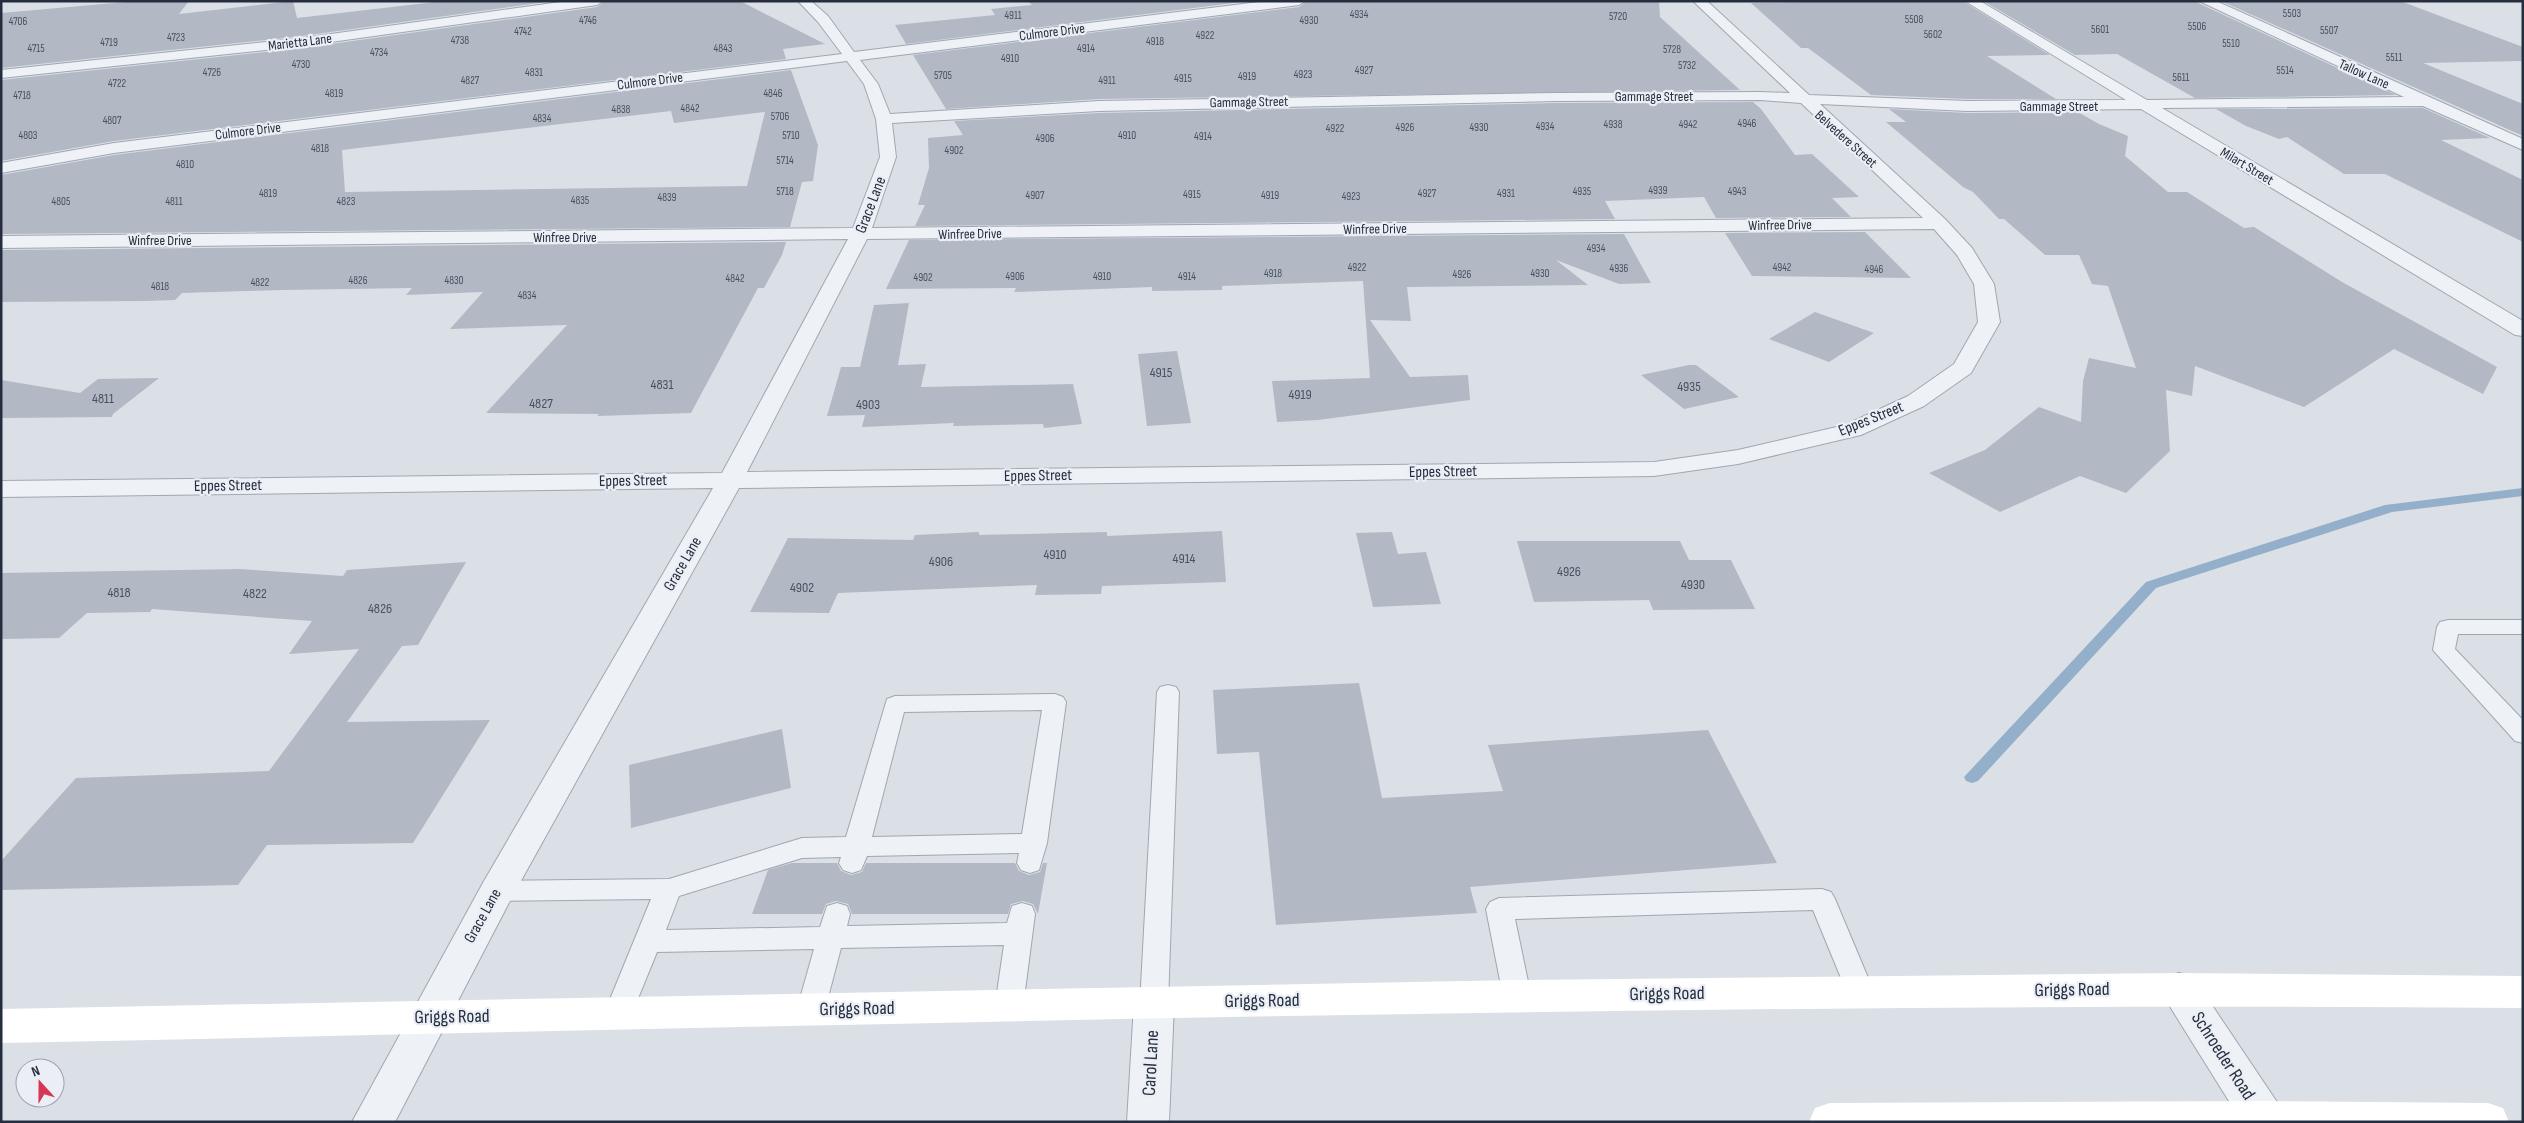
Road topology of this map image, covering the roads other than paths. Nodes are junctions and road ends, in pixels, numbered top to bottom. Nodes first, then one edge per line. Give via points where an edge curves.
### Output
1 (597, 1) edge
2 (804, 1) edge
3 (1299, 1) edge
4 (1699, 1) edge
5 (1971, 1) edge
6 (2205, 1) edge
7 (851, 56) junction
8 (1, 74) edge
9 (1801, 98) junction
10 (2425, 101) junction
11 (2145, 105) junction
12 (884, 119) junction
13 (2523, 145) edge
14 (1, 168) edge
15 (1939, 224) junction
16 (860, 235) junction
17 (1, 242) edge
18 (1984, 284) joint
19 (2523, 330) edge
20 (731, 479) junction
21 (1, 488) edge
22 (2523, 627) edge
23 (1168, 692) dead end
24 (2523, 735) edge
25 (854, 855) junction
26 (669, 889) junction
27 (497, 891) junction
28 (834, 926) junction
29 (647, 941) junction
30 (2179, 989) junction
31 (1860, 992) junction
32 (2523, 992) edge
33 (1518, 996) junction
34 (1154, 1004) junction
35 (1009, 1006) junction
36 (811, 1009) junction
37 (618, 1014) junction
38 (428, 1017) junction
39 (1, 1026) edge
40 (2266, 1121) edge
41 (373, 1122) edge
42 (1148, 1122) edge
43 (1830, 1122) edge
44 (2488, 1122) edge

1 - 8 street, Marietta Lane via 304,42
2 - 7 street, Grace Lane via 823,19
3 - 7 street, Culmore Drive
4 - 9 street, Belvedere Street
5 - 11 street, Milart Street
6 - 10 street, Tallow Lane
7 - 12 street, Grace Lane via 870,84
7 - 14 street, Culmore Drive via 114,148
9 - 11 street, Gammage Street via 1968,106
9 - 12 street, Gammage Street via 1594,97 1210,103
9 - 15 street, Belvedere Street
10 - 11 street, Gammage Street
10 - 13 street, Tallow Lane
11 - 19 street, Milart Street
12 - 16 street, Grace Lane via 888,157
15 - 16 street, Winfree Drive
15 - 18 street, Belvedere Street via 1965,252
16 - 17 street, Winfree Drive
16 - 20 street, Grace Lane
18 - 20 street, Eppes Street via 1989,322 1963,368 1948,379 1916,401 1853,430 1738,456 1654,469
20 - 21 street, Eppes Street
20 - 27 street, Grace Lane
22 - 24 lane via 2448,627 2444,650
23 - 34 lane
25 - 25 lane via 1032,853 1056,702 895,704
25 - 26 lane via 802,848
26 - 27 lane
26 - 29 lane
27 - 38 street, Grace Lane
28 - 29 lane
28 - 35 lane via 1021,924
28 - 36 lane
29 - 37 lane
30 - 31 main road, Griggs Road
30 - 32 main road, Griggs Road
30 - 40 street, Schroeder Road
31 - 33 main road, Griggs Road
31 - 33 lane via 1822,900 1499,909
33 - 34 main road, Griggs Road
34 - 35 main road, Griggs Road
34 - 42 street, Carol Lane
35 - 36 main road, Griggs Road
36 - 37 main road, Griggs Road
37 - 38 main road, Griggs Road
38 - 39 main road, Griggs Road
38 - 41 street, Grace Lane
40 - 43 main road
40 - 44 main road

